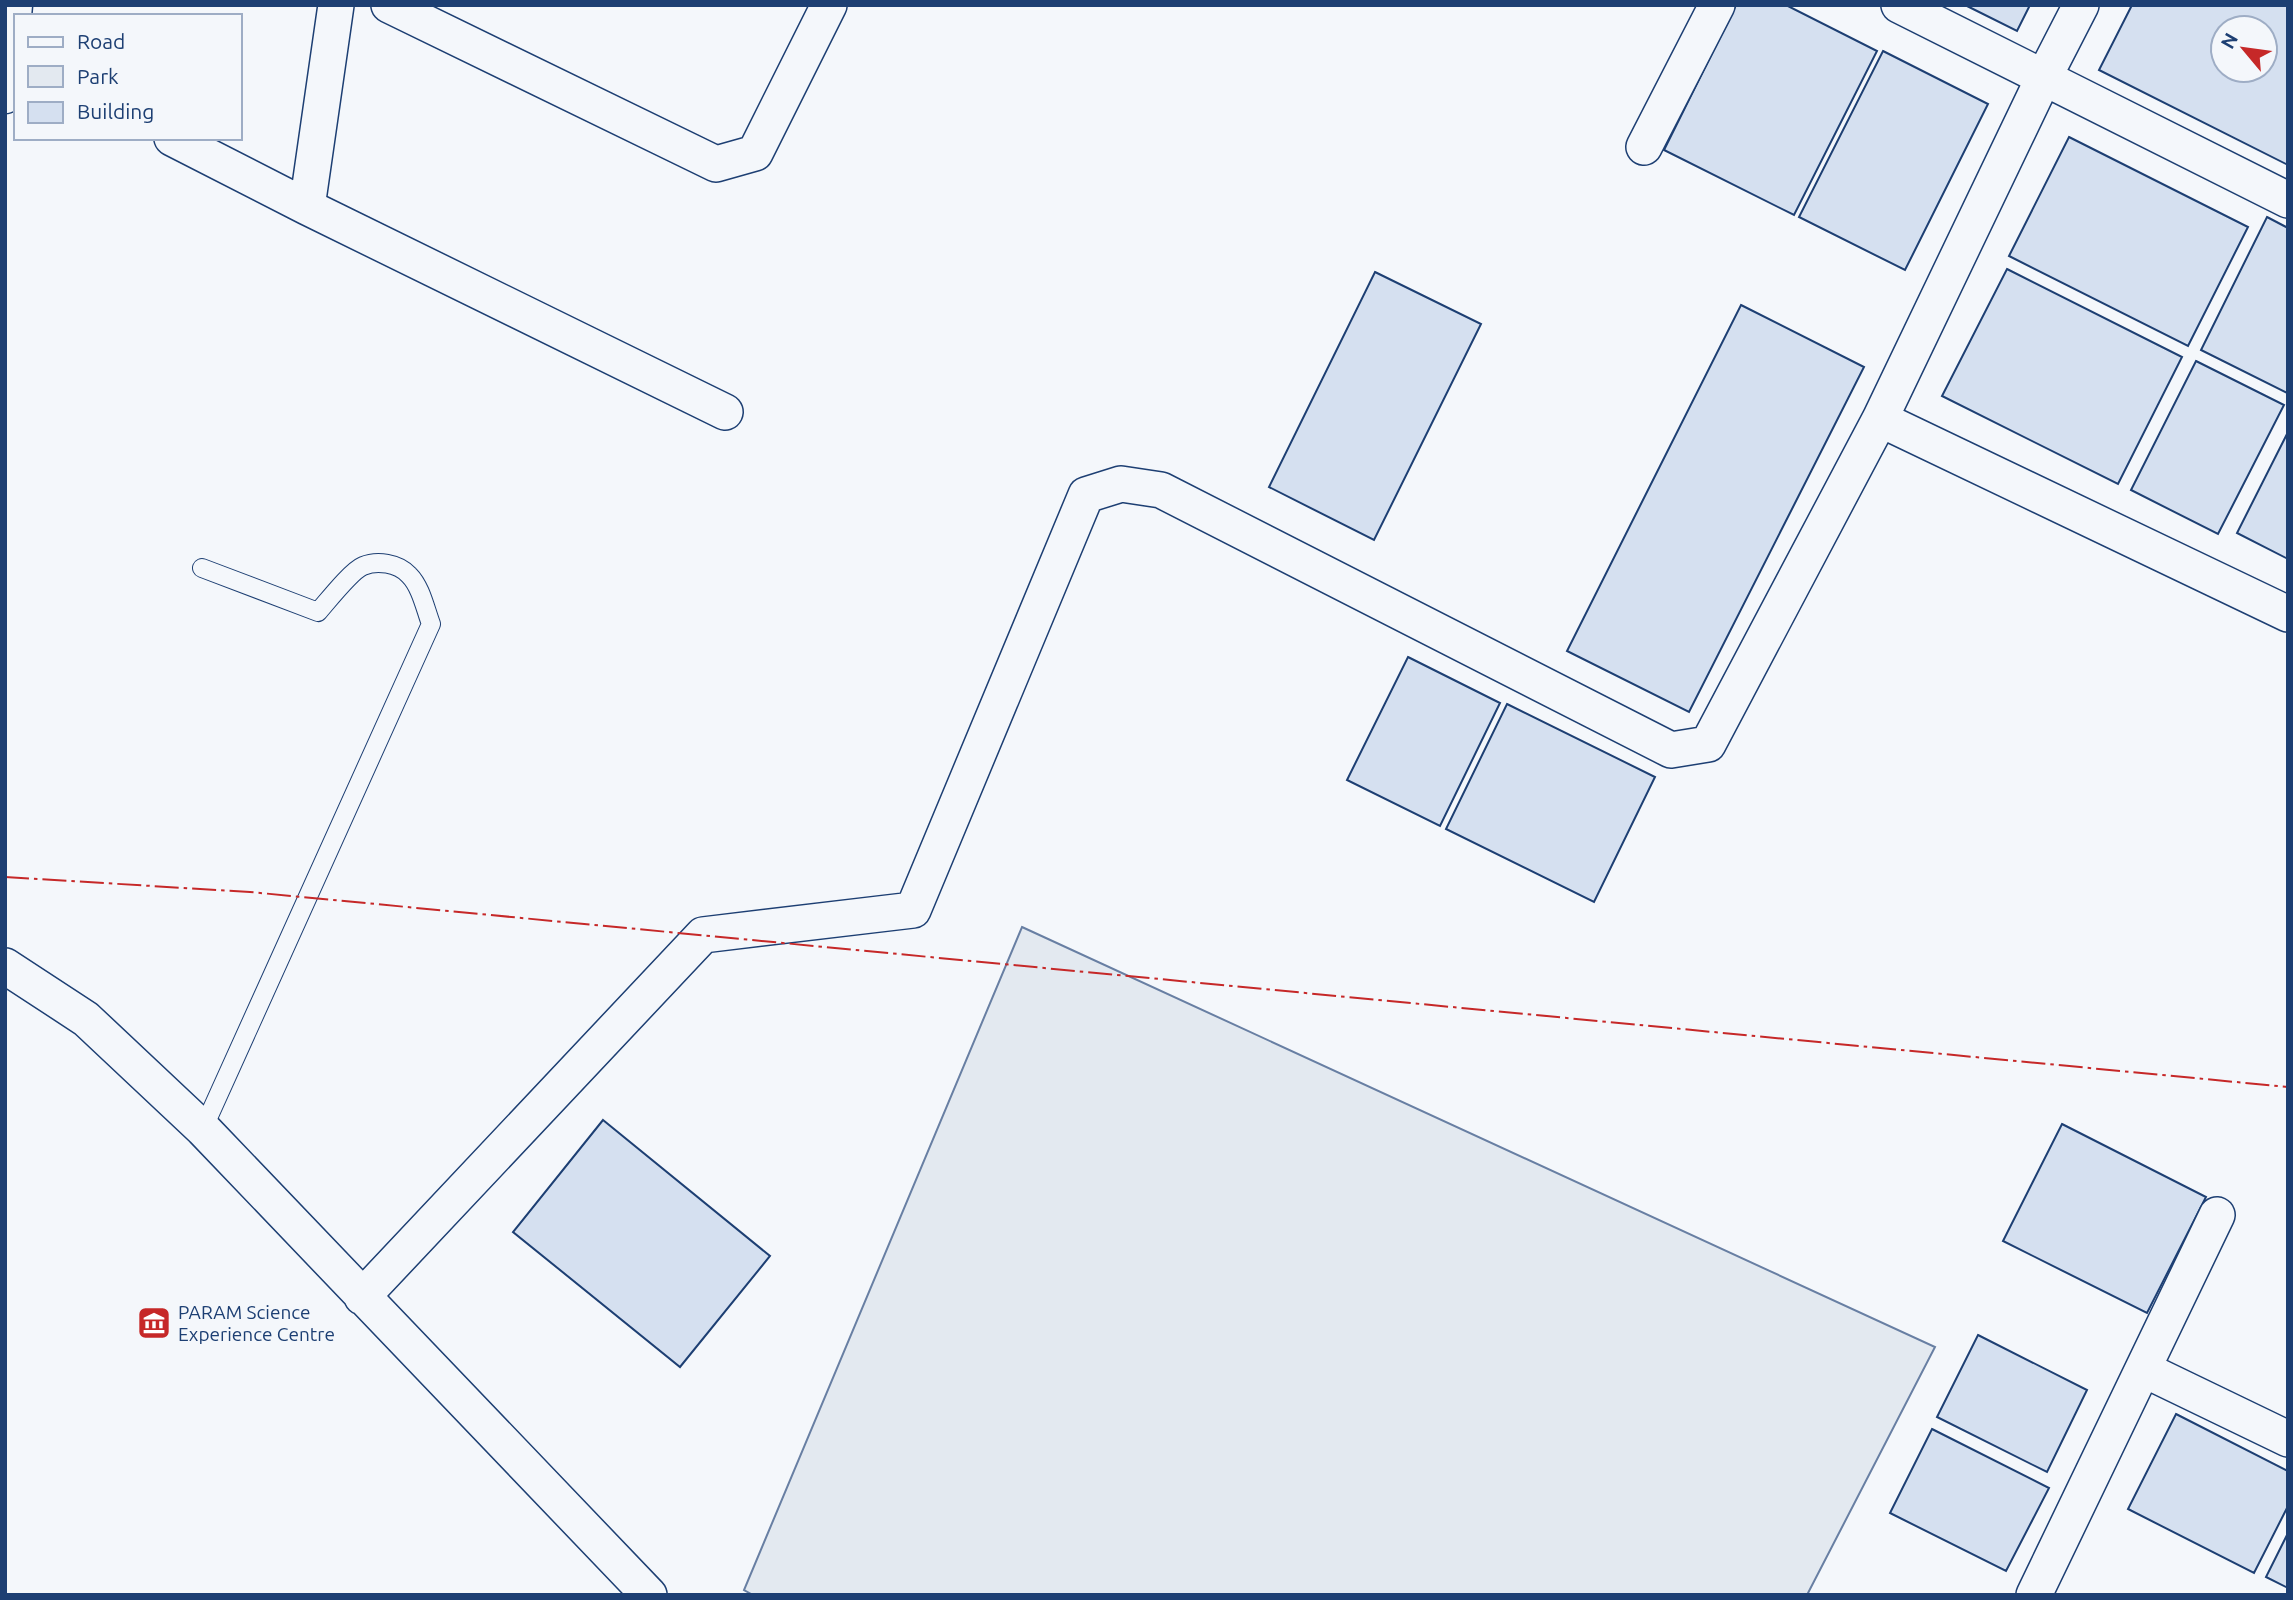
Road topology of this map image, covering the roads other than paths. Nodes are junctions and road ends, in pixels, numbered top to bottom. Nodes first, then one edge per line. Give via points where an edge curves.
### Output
1 (13, 5) edge
2 (336, 5) edge
3 (390, 5) edge
4 (829, 5) edge
5 (1717, 5) edge
6 (1899, 5) edge
7 (2081, 5) edge
8 (2043, 79) junction
9 (5, 94) edge
10 (176, 140) edge
11 (1644, 147) dead end
12 (2288, 200) edge
13 (307, 207) junction
14 (725, 412) dead end
15 (1881, 419) junction
16 (202, 568) dead end
17 (2288, 614) edge
18 (5, 966) edge
19 (203, 1129) junction
20 (2217, 1215) dead end
21 (362, 1297) junction
22 (2143, 1369) junction
23 (2288, 1439) edge
24 (649, 1595) edge
25 (2034, 1595) edge

1 - 9 main road
2 - 13 street
3 - 4 street via 716,164 755,153
5 - 11 street
6 - 8 street
7 - 8 street
8 - 12 street
8 - 15 street
10 - 13 street
13 - 14 street
15 - 17 street
15 - 21 street via 1708,744 1671,750 1161,490 1121,484 1086,495 913,910 703,936
16 - 19 lane via 318,612 362,566 386,562 408,574 431,624
18 - 19 street via 86,1019
19 - 21 street
20 - 22 street
21 - 24 street
22 - 23 street
22 - 25 street

